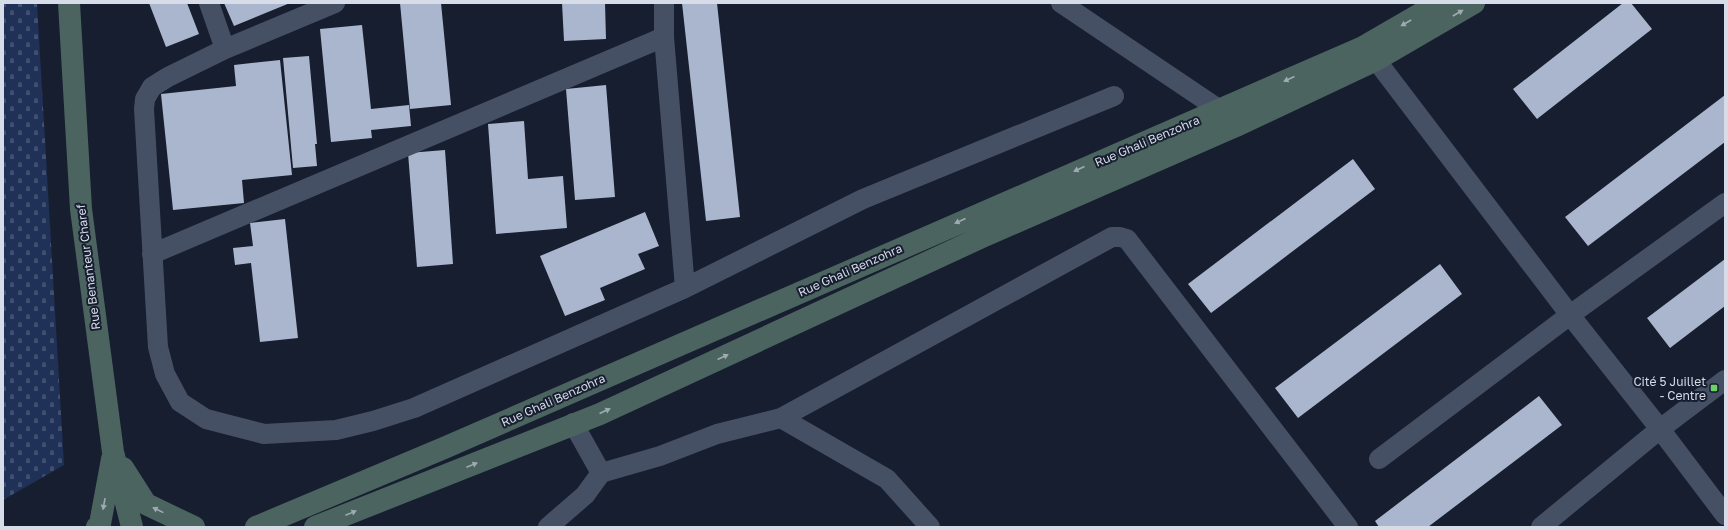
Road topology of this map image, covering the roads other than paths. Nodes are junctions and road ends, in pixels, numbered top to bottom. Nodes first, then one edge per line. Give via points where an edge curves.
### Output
1 (69, 3) edge
2 (209, 3) edge
3 (335, 3) edge
4 (664, 3) edge
5 (1061, 3) edge
6 (1439, 3) edge
7 (1474, 3) edge
8 (664, 37) junction
9 (225, 49) junction
10 (1370, 54) junction
11 (1114, 96) dead end
12 (1220, 110) junction
13 (1236, 126) junction
14 (1725, 203) edge
15 (152, 254) junction
16 (685, 288) junction
17 (1570, 315) junction
18 (1725, 380) edge
19 (780, 418) junction
20 (574, 424) junction
21 (1660, 429) junction
22 (113, 452) junction
23 (1379, 458) dead end
24 (601, 473) junction
25 (1725, 515) edge
26 (98, 527) edge
27 (132, 527) edge
28 (194, 527) edge
29 (256, 527) edge
30 (315, 527) edge
31 (548, 527) edge
32 (930, 527) edge
33 (1348, 527) edge
34 (1541, 527) edge

1 - 22 main road, Rue Benanteur Charef via 81,209
2 - 9 street
3 - 9 street
4 - 8 street
5 - 12 street
6 -> 10 main road, Rue Ghali Benzohra
10 -> 7 main road, Rue Ghali Benzohra
8 - 15 street
8 - 16 street
9 - 15 street via 152,87 145,99
10 -> 12 main road, Rue Ghali Benzohra
10 - 13 main road, Rue Ghali Benzohra
10 - 17 street
11 - 16 street via 863,199
12 - 13 street
12 -> 29 main road, Rue Ghali Benzohra via 444,448
20 -> 13 main road, Rue Ghali Benzohra via 982,237
14 - 17 street
15 - 16 street via 158,346 165,374 180,402 206,419 264,434 336,430 414,408
17 - 21 street
17 - 23 street
18 - 21 street
19 - 24 street via 717,434 660,456
19 - 32 street via 887,480
19 - 33 street via 1112,236 1120,237 1127,239
20 - 24 street
30 -> 20 main road, Rue Ghali Benzohra
21 - 25 street
21 - 34 street
22 -> 26 main road
22 - 27 main road, Rue Benanteur Charef
28 -> 22 main road via 146,504
24 - 31 street via 585,495

